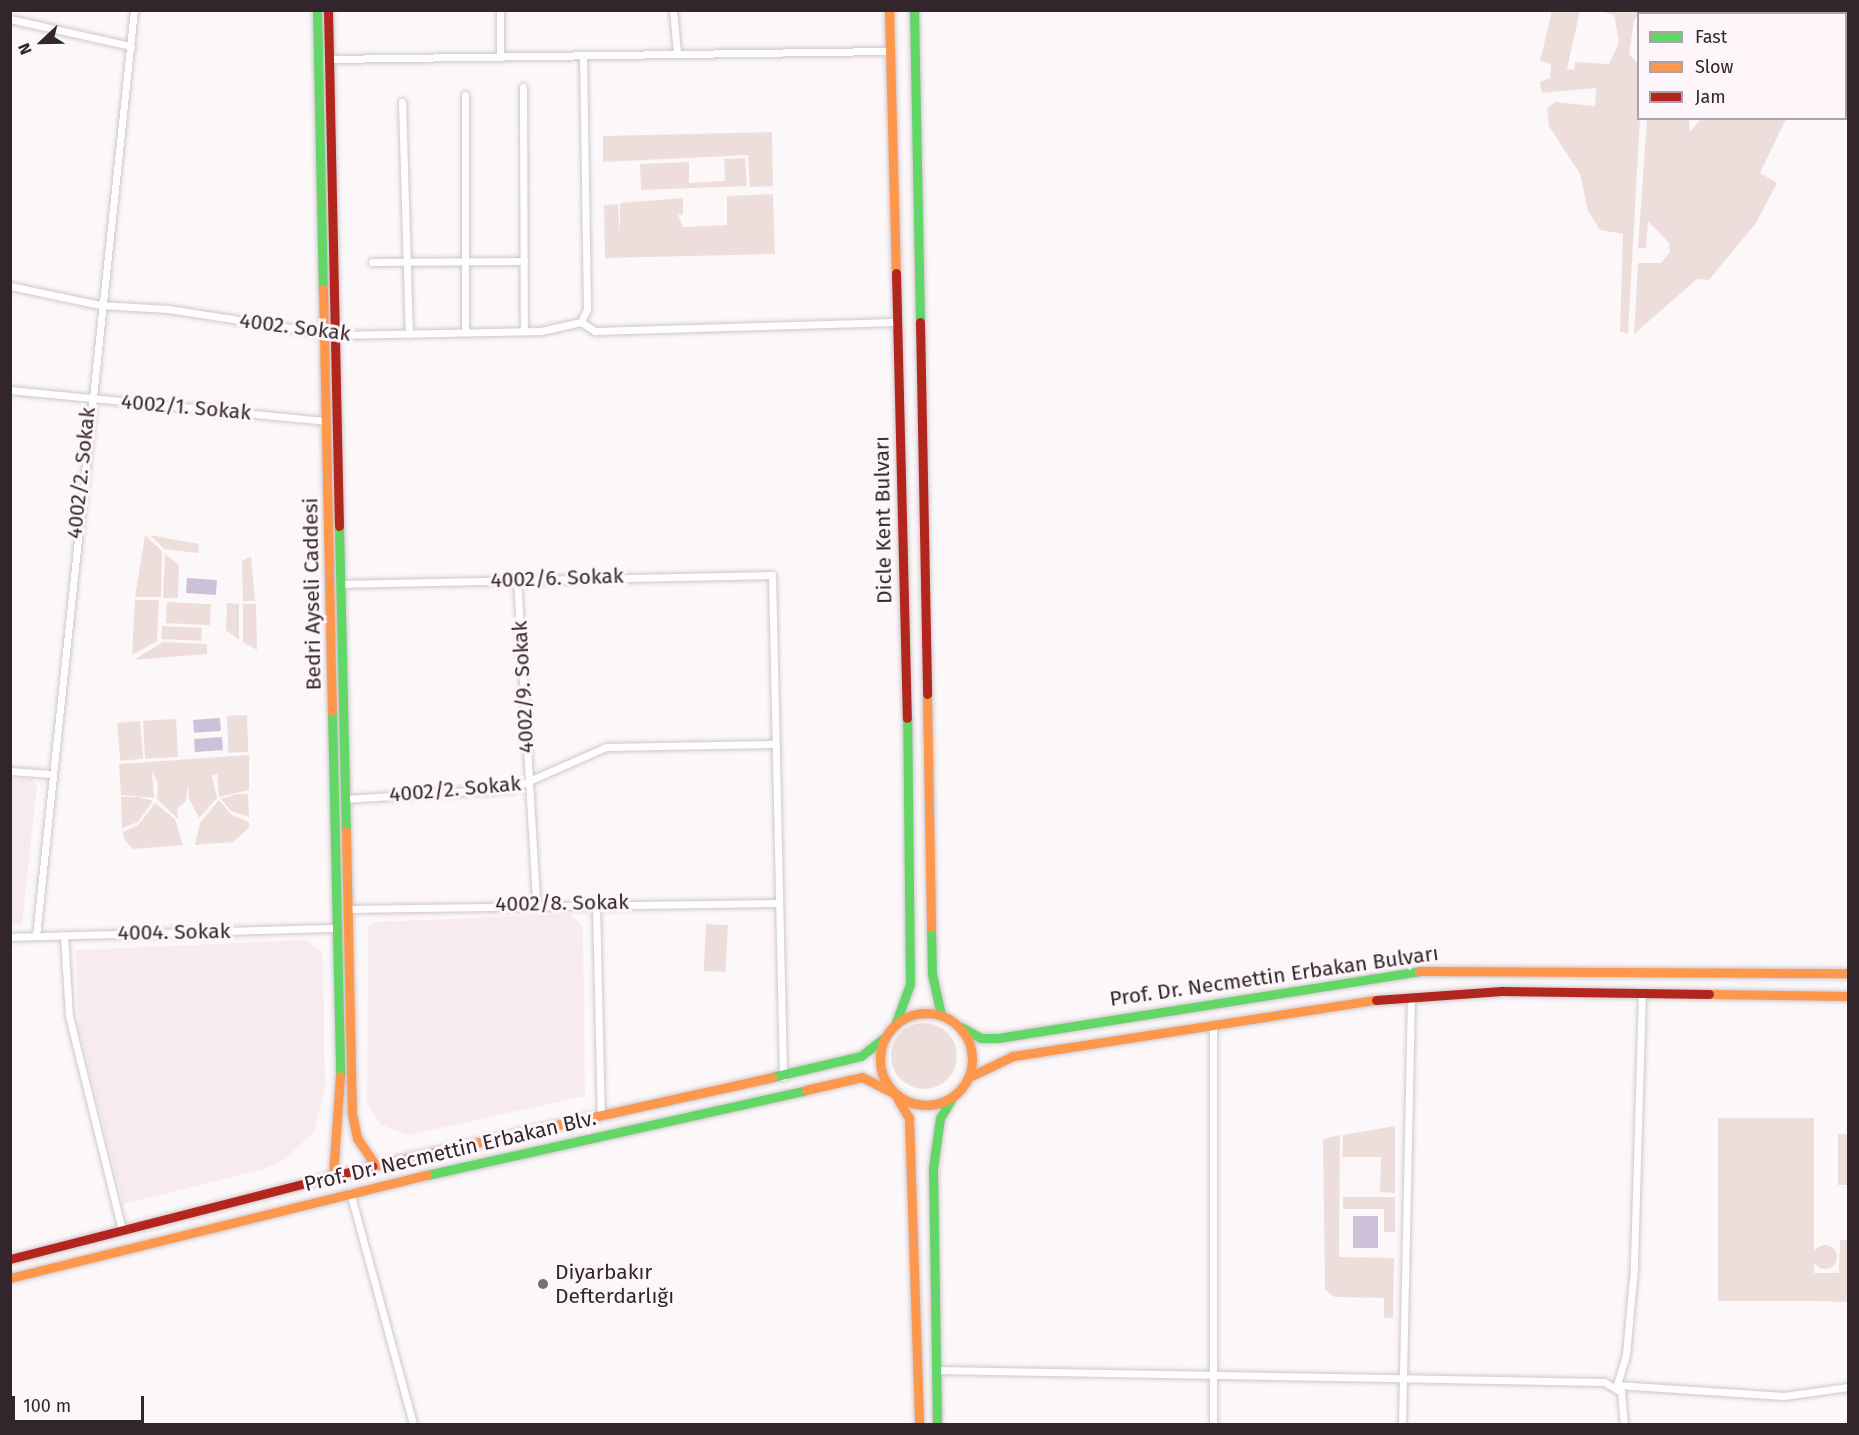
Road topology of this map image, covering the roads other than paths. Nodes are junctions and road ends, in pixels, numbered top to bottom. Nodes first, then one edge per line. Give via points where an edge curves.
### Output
1 (134, 10) edge
2 (317, 10) edge
3 (328, 10) edge
4 (500, 10) edge
5 (673, 10) edge
6 (889, 10) edge
7 (914, 10) edge
8 (10, 19) edge
9 (131, 46) junction
10 (890, 51) junction
11 (677, 53) junction
12 (583, 56) junction
13 (500, 57) junction
14 (329, 59) junction
15 (523, 87) dead end
16 (465, 95) dead end
17 (402, 102) dead end
18 (465, 261) junction
19 (524, 261) junction
20 (372, 262) dead end
21 (407, 262) junction
22 (10, 286) edge
23 (100, 305) junction
24 (581, 322) junction
25 (895, 322) junction
26 (524, 331) junction
27 (465, 332) junction
28 (323, 334) junction
29 (409, 334) junction
30 (336, 335) junction
31 (10, 390) edge
32 (89, 398) junction
33 (326, 421) junction
34 (517, 579) junction
35 (341, 584) junction
36 (773, 744) junction
37 (10, 771) edge
38 (50, 774) junction
39 (528, 783) junction
40 (345, 799) junction
41 (536, 903) junction
42 (596, 903) junction
43 (776, 903) junction
44 (348, 909) junction
45 (337, 928) junction
46 (64, 935) junction
47 (36, 936) junction
48 (10, 937) edge
49 (1848, 973) edge
50 (1642, 992) junction
51 (1848, 996) edge
52 (1411, 997) junction
53 (941, 1015) junction
54 (1213, 1024) junction
55 (895, 1025) junction
56 (961, 1027) junction
57 (885, 1037) junction
58 (783, 1077) junction
59 (969, 1077) junction
60 (896, 1094) junction
61 (952, 1098) junction
62 (601, 1116) junction
63 (375, 1165) junction
64 (333, 1176) junction
65 (350, 1192) junction
66 (122, 1230) junction
67 (10, 1259) edge
68 (10, 1278) edge
69 (937, 1370) junction
70 (1211, 1374) junction
71 (1403, 1377) junction
72 (1617, 1385) junction
73 (1848, 1387) edge
74 (413, 1425) edge
75 (919, 1425) edge
76 (937, 1425) edge
77 (1213, 1425) edge
78 (1402, 1425) edge
79 (1624, 1425) edge

1 - 9 street, 4002/2. Sokak
2 - 28 main road, Bedri Ayseli Caddesi
3 - 14 main road, Bedri Ayseli Caddesi
4 - 13 street
5 - 11 street
6 - 10 main road, Dicle Kent Bulvarı
7 - 53 main road, Dicle Kent Bulvarı via 932,974
8 - 9 street
9 - 23 street, 4002/2. Sokak
10 - 11 street
10 - 25 main road, Dicle Kent Bulvarı
11 - 12 street
12 - 13 street
12 - 24 street via 587,309
13 - 14 street
14 - 30 main road, Bedri Ayseli Caddesi
15 - 19 street
16 - 18 street
17 - 21 street
18 - 19 street
18 - 21 street
18 - 27 street
19 - 26 street
20 - 21 street
21 - 29 street
22 - 23 street, 4002. Sokak
23 - 28 street, 4002. Sokak via 168,309
23 - 32 street, 4002/2. Sokak
24 - 25 street via 595,331
24 - 26 street, 4002. Sokak via 563,329
25 - 55 main road, Dicle Kent Bulvarı via 910,961 906,1005
26 - 27 street, 4002. Sokak
27 - 29 street, 4002. Sokak
28 - 30 street, 4002. Sokak
28 - 33 main road, Bedri Ayseli Caddesi
29 - 30 street, 4002. Sokak
30 - 35 main road, Bedri Ayseli Caddesi
31 - 32 street, 4002/1. Sokak
32 - 33 street, 4002/1. Sokak
32 - 38 street, 4002/2. Sokak
33 - 45 main road, Bedri Ayseli Caddesi
34 - 35 street, 4002/6. Sokak
34 - 36 street, 4002/6. Sokak via 772,575
34 - 39 street, 4002/9. Sokak
35 - 40 main road, Bedri Ayseli Caddesi
36 - 39 street, 4002/2. Sokak via 606,747 577,755
36 - 43 street
37 - 38 street
38 - 47 street, 4002/2. Sokak
39 - 40 street, 4002/2. Sokak
39 - 41 street, 4002/9. Sokak
40 - 44 main road, Bedri Ayseli Caddesi
41 - 42 street, 4002/8. Sokak
41 - 44 street, 4002/8. Sokak
42 - 43 street, 4002/8. Sokak
42 - 62 street
43 - 58 street
44 - 63 main road, Bedri Ayseli Caddesi via 352,1114 357,1138
45 - 46 street, 4004. Sokak
45 - 64 main road, Bedri Ayseli Caddesi via 341,1106
46 - 47 street, 4004. Sokak
46 - 66 street via 69,1016
47 - 48 street, 4004. Sokak
49 - 56 main road, Prof. Dr. Necmettin Erbakan Bulvarı via 1446,968 1364,976 998,1038 981,1038
50 - 51 main road, Prof. Dr. Necmettin Erbakan Bulvarı
50 - 52 main road, Prof. Dr. Necmettin Erbakan Bulvarı
50 - 72 street via 1634,1268 1626,1354
52 - 54 main road, Prof. Dr. Necmettin Erbakan Bulvarı via 1338,1003
52 - 71 street
53 - 55 main road via 917,1013
53 - 56 main road
54 - 59 main road, Prof. Dr. Necmettin Erbakan Bulvarı via 1013,1056
54 - 70 street
55 - 57 main road
56 - 59 main road via 972,1052
57 - 58 main road, Prof. Dr. Necmettin Erbakan Blv. via 861,1056
57 - 60 main road via 881,1067
58 - 62 main road, Prof. Dr. Necmettin Erbakan Blv.
59 - 61 main road
60 - 61 main road via 923,1105
60 - 65 main road, Prof. Dr. Necmettin Erbakan Blv. via 876,1081 847,1078
60 - 75 main road via 911,1136
61 - 69 main road via 940,1118 933,1168
62 - 63 main road, Prof. Dr. Necmettin Erbakan Blv.
63 - 64 main road, Prof. Dr. Necmettin Erbakan Blv.
64 - 66 main road, Prof. Dr. Necmettin Erbakan Blv.
65 - 68 main road, Prof. Dr. Necmettin Erbakan Blv.
65 - 74 street
66 - 67 main road, Prof. Dr. Necmettin Erbakan Blv.
69 - 70 street
69 - 76 main road
70 - 71 street
70 - 77 street
71 - 72 street
71 - 78 street
72 - 73 street via 1784,1395
72 - 79 street

